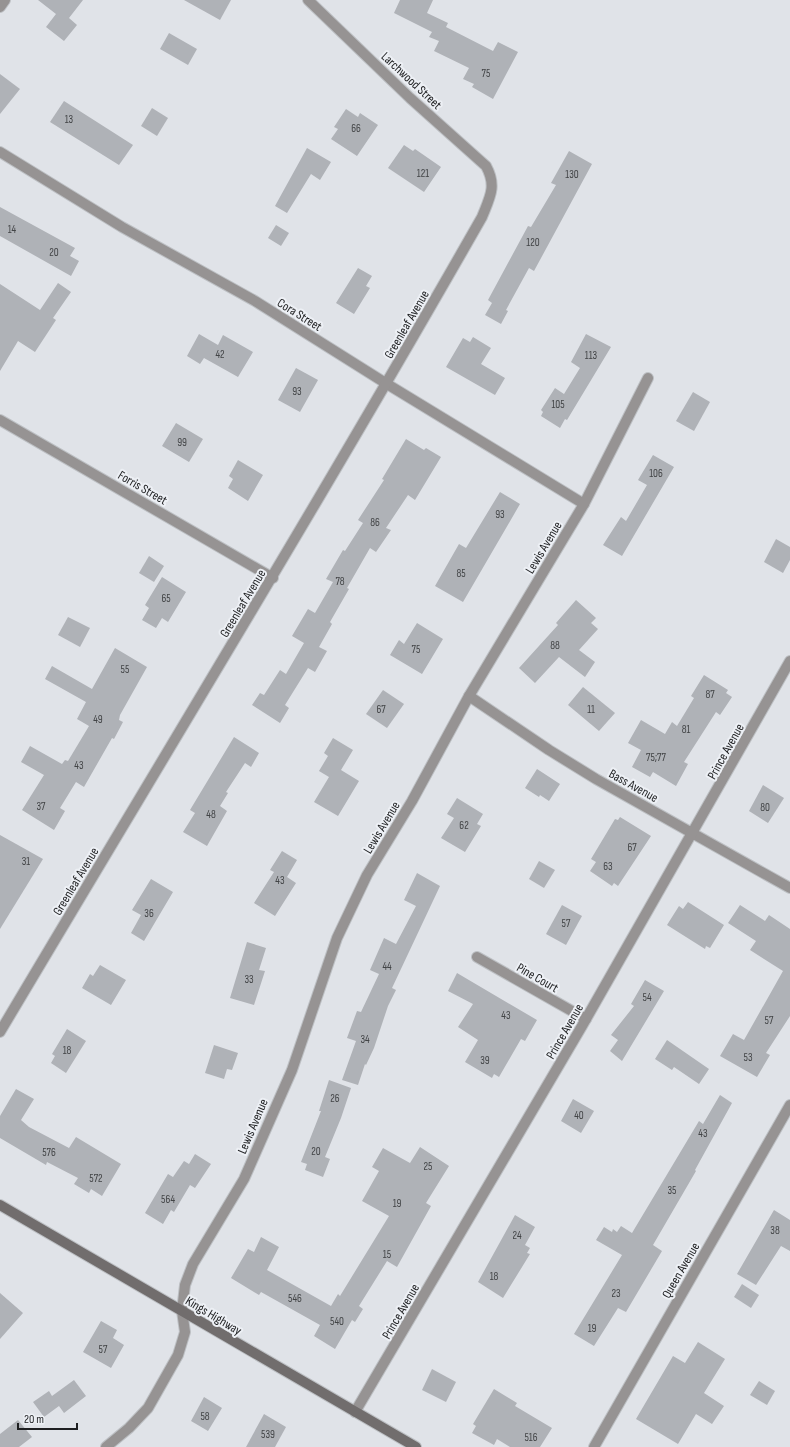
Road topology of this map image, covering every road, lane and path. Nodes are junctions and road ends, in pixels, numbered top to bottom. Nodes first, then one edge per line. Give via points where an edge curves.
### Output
1 (5, 0) edge
2 (308, 0) edge
3 (0, 7) edge
4 (0, 152) edge
5 (492, 182) joint
6 (648, 378) dead end
7 (386, 384) junction
8 (0, 420) edge
9 (584, 504) junction
10 (272, 578) junction
11 (790, 661) edge
12 (469, 696) junction
13 (694, 833) junction
14 (790, 888) edge
15 (477, 957) dead end
16 (586, 1020) junction
17 (0, 1032) edge
18 (790, 1105) edge
19 (0, 1205) edge
20 (182, 1311) junction
21 (355, 1412) junction
22 (106, 1447) edge
23 (416, 1447) edge
24 (594, 1447) edge

1 - 3 street
2 - 5 street, Larchwood Street via 410,98 474,154 486,166 493,178
4 - 7 street, Cora Street via 122,227 255,301
5 - 7 street, Greenleaf Avenue via 490,197 482,217
6 - 9 street, Lewis Avenue
7 - 9 street, Cora Street
7 - 10 street, Greenleaf Avenue
8 - 10 street, Forris Street
9 - 12 street, Lewis Avenue
10 - 17 street, Greenleaf Avenue
11 - 13 street, Prince Avenue
12 - 13 street, Bass Avenue via 596,779
12 - 20 street, Lewis Avenue via 354,901 337,938 292,1070 244,1179 194,1264 185,1285
13 - 14 street, Bass Avenue
13 - 16 street, Prince Avenue
15 - 16 street, Pine Court
16 - 21 street, Prince Avenue
18 - 24 street, Queen Avenue
19 - 20 main road, Kings Highway
20 - 21 main road, Kings Highway
20 - 22 street, Lewis Avenue via 185,1332 178,1355 156,1397 136,1421
21 - 23 main road, Kings Highway

